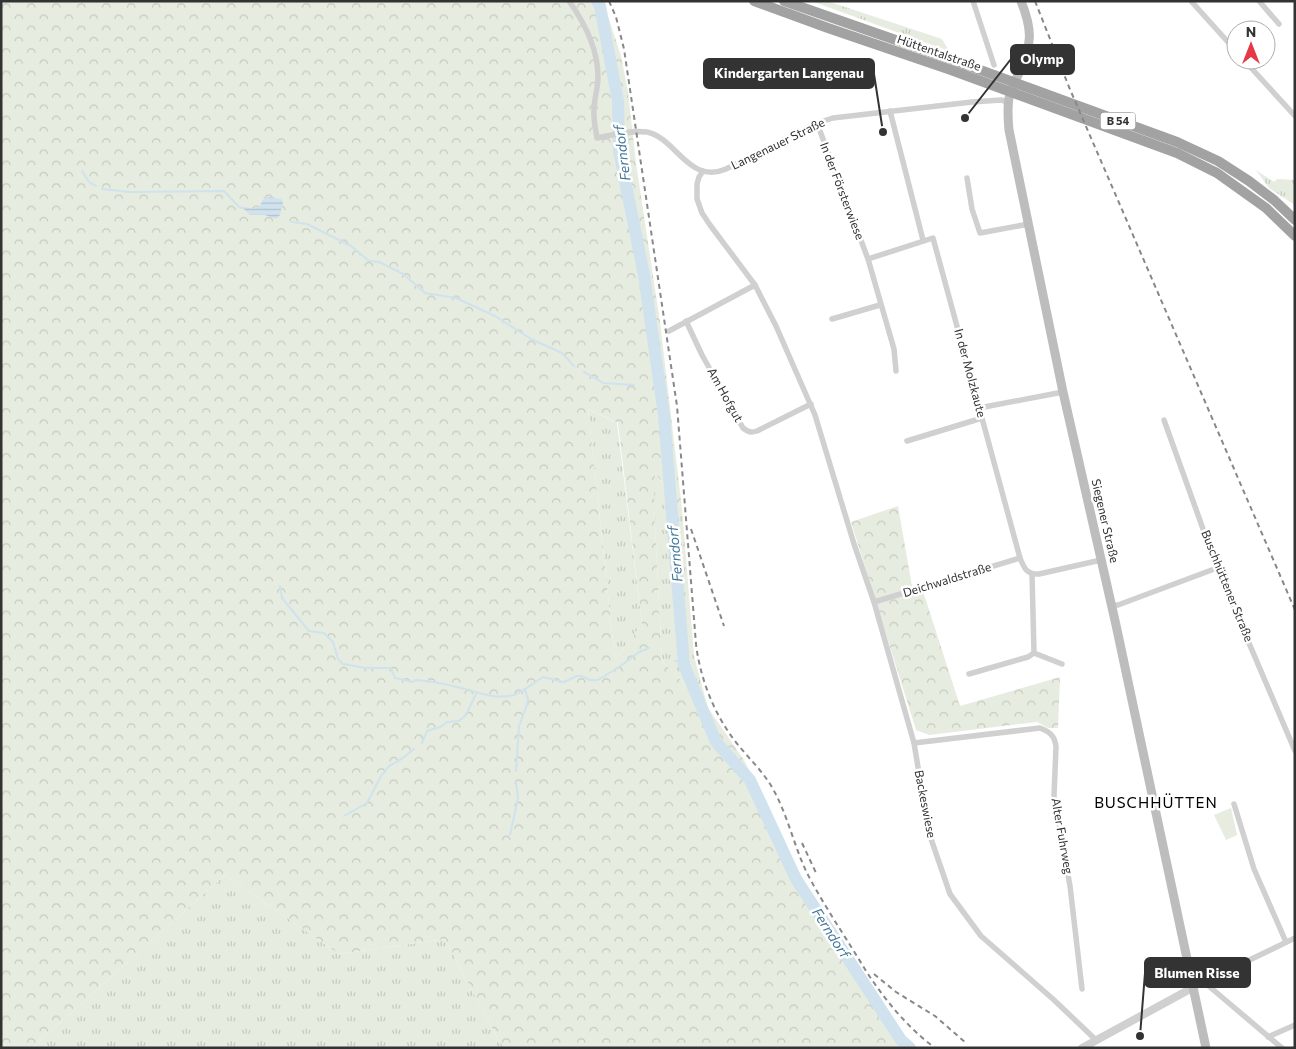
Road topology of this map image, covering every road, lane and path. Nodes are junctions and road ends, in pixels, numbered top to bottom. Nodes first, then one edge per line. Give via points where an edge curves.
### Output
1 (569, 1) edge
2 (754, 1) edge
3 (784, 1) edge
4 (973, 1) edge
5 (1021, 1) edge
6 (1191, 1) edge
7 (1259, 1) edge
8 (1279, 24) dead end
9 (1226, 40) edge
10 (952, 65) junction
11 (994, 65) dead end
12 (1253, 70) edge
13 (1008, 102) junction
14 (890, 111) junction
15 (1295, 116) edge
16 (817, 123) junction
17 (703, 171) junction
18 (967, 178) dead end
19 (1295, 220) edge
20 (1028, 224) junction
21 (1295, 236) edge
22 (923, 240) junction
23 (868, 259) junction
24 (755, 285) junction
25 (880, 305) junction
26 (832, 319) dead end
27 (686, 322) junction
28 (669, 331) dead end
29 (896, 371) dead end
30 (1064, 392) junction
31 (810, 404) junction
32 (979, 408) junction
33 (982, 418) junction
34 (1164, 420) dead end
35 (907, 441) dead end
36 (1020, 558) junction
37 (1101, 560) junction
38 (1218, 568) junction
39 (1032, 574) junction
40 (874, 602) junction
41 (1111, 606) junction
42 (1034, 653) junction
43 (1062, 664) dead end
44 (969, 674) dead end
45 (914, 743) junction
46 (1295, 751) edge
47 (1234, 804) dead end
48 (1295, 938) edge
49 (1286, 942) junction
50 (1204, 982) junction
51 (1194, 987) junction
52 (1082, 989) dead end
53 (1295, 1025) edge
54 (1268, 1037) junction
55 (1096, 1040) junction
56 (1082, 1048) edge
57 (1206, 1048) edge
58 (1282, 1048) edge

1 - 17 street via 585,30 595,58 597,138 648,132
2 - 10 highway, Hüttentalstraße / B 54 via 828,28
3 - 10 highway, Hüttentalstraße / B 54
4 - 11 street
5 - 13 main road, Siegener Straße via 1030,28 1030,40
6 - 9 street
7 - 8 street
10 - 19 highway, Hüttentalstraße / B 54 via 1177,142 1218,161 1249,181
10 - 21 highway, Hüttentalstraße / B 54 via 1177,153 1217,173 1266,208
12 - 15 street
13 - 14 street, Langenauer Straße via 972,102
13 - 20 main road, Siegener Straße via 1010,130
14 - 16 street, Langenauer Straße
14 - 22 street
16 - 17 street, Langenauer Straße via 726,169
16 - 23 street, In der Försterwiese
17 - 24 street via 697,191 702,213
18 - 20 street via 980,233
20 - 30 main road, Siegener Straße
22 - 23 street
22 - 32 street, In der Molzkaute via 933,238
23 - 25 street, In der Försterwiese
24 - 27 street
24 - 31 street
25 - 26 street
25 - 29 street, In der Försterwiese via 894,349
27 - 28 street
27 - 31 street, Am Hofgut via 747,431 753,432
30 - 32 street
30 - 37 main road, Siegener Straße
31 - 40 street, Backeswiese
32 - 33 street, In der Molzkaute
33 - 35 street
33 - 36 street, In der Molzkaute
34 - 38 street, Buschhüttener Straße
36 - 39 street, In der Molzkaute via 1025,569
36 - 40 street, Deichwaldstraße
37 - 39 street
37 - 41 main road, Siegener Straße
38 - 41 street
38 - 46 street, Buschhüttener Straße
39 - 42 street
40 - 45 street, Backeswiese
41 - 51 main road, Siegener Straße
42 - 43 street
42 - 44 street
45 - 52 street, Alter Fuhrweg via 1040,728 1050,733 1056,742 1054,796 1070,886
45 - 55 street, Backeswiese via 929,833 950,894 981,936
47 - 49 street via 1254,868
48 - 49 street
49 - 50 street
50 - 51 street
50 - 54 street
51 - 55 street
51 - 57 main road, Siegener Straße
53 - 54 street
54 - 58 street
55 - 56 street

